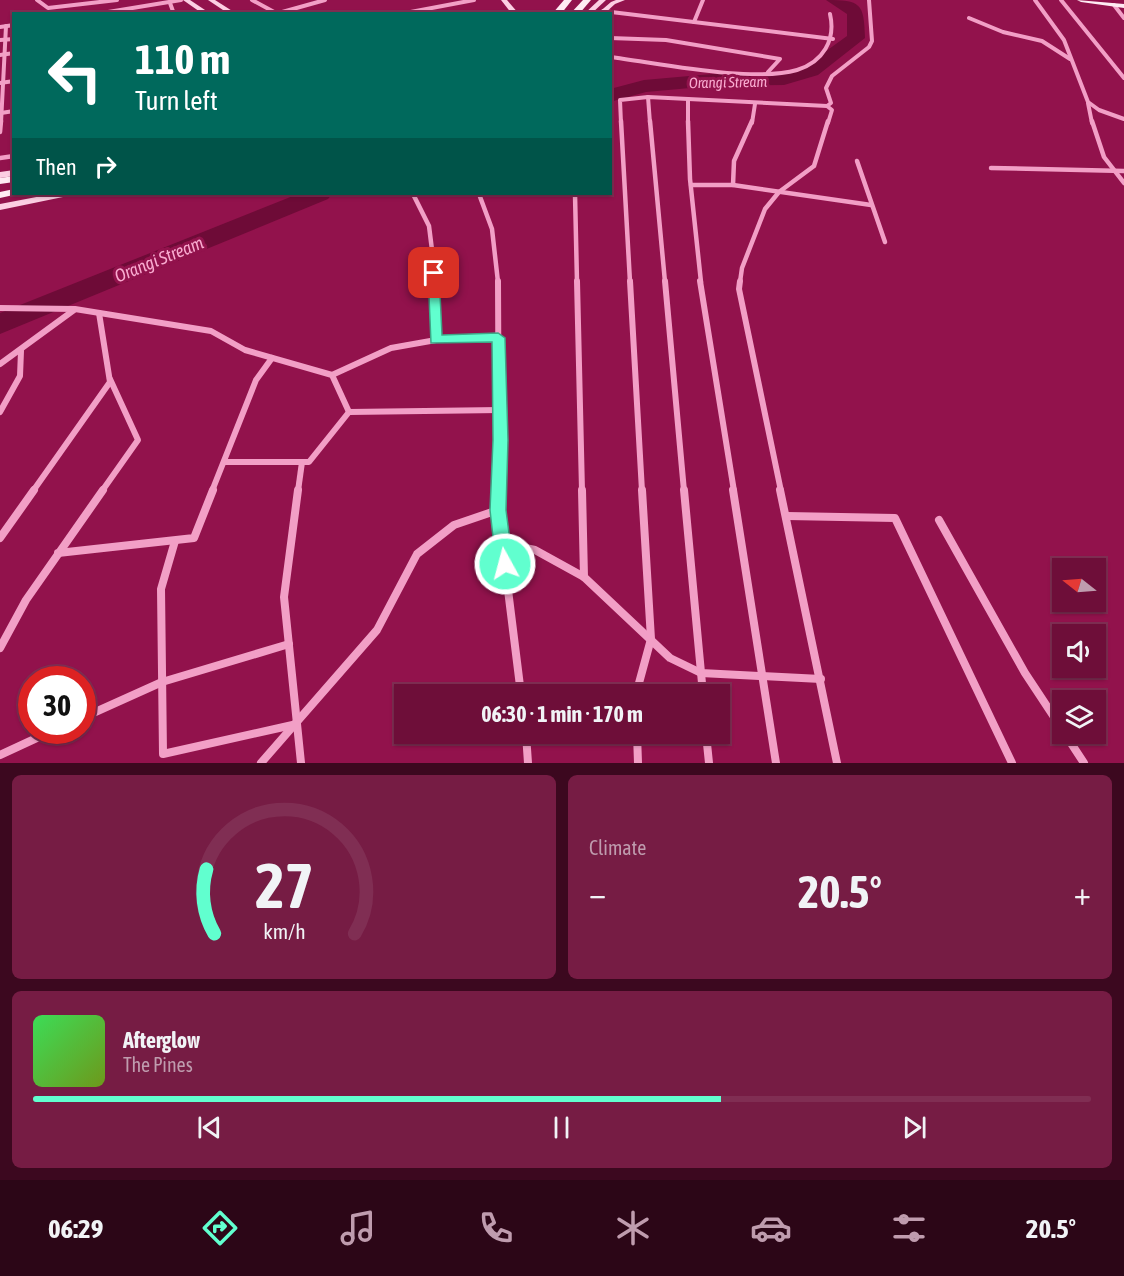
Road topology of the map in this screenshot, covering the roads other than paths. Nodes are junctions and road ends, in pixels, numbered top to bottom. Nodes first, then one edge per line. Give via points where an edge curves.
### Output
1 (37, 0) edge
2 (86, 0) edge
3 (117, 0) edge
4 (181, 0) edge
5 (186, 0) edge
6 (211, 0) edge
7 (252, 0) edge
8 (325, 0) edge
9 (474, 0) edge
10 (504, 0) edge
11 (568, 0) edge
12 (587, 0) edge
13 (603, 0) edge
14 (619, 0) edge
15 (703, 0) edge
16 (869, 0) edge
17 (1035, 0) edge
18 (1061, 0) edge
19 (1081, 0) edge
20 (91, 3) junction
21 (170, 3) junction
22 (1114, 5) junction
23 (1124, 6) edge
24 (146, 7) junction
25 (110, 12) edge
26 (147, 12) edge
27 (173, 12) edge
28 (205, 12) edge
29 (231, 12) edge
30 (274, 12) edge
31 (280, 12) edge
32 (411, 12) edge
33 (514, 12) edge
34 (558, 12) edge
35 (576, 12) edge
36 (589, 12) edge
37 (602, 12) edge
38 (612, 13) edge
39 (830, 14) dead end
40 (969, 18) dead end
41 (1124, 18) edge
42 (694, 22) junction
43 (12, 25) edge
44 (6, 26) junction
45 (0, 27) edge
46 (612, 38) edge
47 (12, 39) edge
48 (833, 39) junction
49 (0, 40) edge
50 (6, 40) junction
51 (12, 53) edge
52 (7, 54) junction
53 (0, 55) edge
54 (612, 57) edge
55 (1071, 59) junction
56 (768, 72) junction
57 (1124, 78) edge
58 (3, 83) edge
59 (648, 97) junction
60 (688, 99) junction
61 (1088, 102) junction
62 (755, 104) junction
63 (826, 106) junction
64 (1, 113) edge
65 (1124, 119) edge
66 (0, 132) edge
67 (857, 161) dead end
68 (991, 168) dead end
69 (1112, 171) junction
70 (1124, 171) edge
71 (1124, 183) edge
72 (691, 185) junction
73 (733, 186) junction
74 (779, 192) junction
75 (58, 195) edge
76 (414, 195) edge
77 (480, 195) edge
78 (575, 195) edge
79 (871, 206) junction
80 (0, 207) edge
81 (885, 242) dead end
82 (0, 308) edge
83 (75, 309) junction
84 (99, 313) junction
85 (498, 338) junction
86 (435, 340) junction
87 (21, 351) junction
88 (273, 358) junction
89 (0, 364) edge
90 (332, 375) junction
91 (110, 379) junction
92 (500, 410) junction
93 (0, 412) edge
94 (349, 412) junction
95 (224, 462) junction
96 (302, 462) junction
97 (498, 510) junction
98 (787, 516) junction
99 (939, 520) dead end
100 (0, 538) edge
101 (175, 541) junction
102 (502, 543) junction
103 (58, 554) junction
104 (584, 577) junction
105 (651, 639) junction
106 (289, 644) junction
107 (0, 648) edge
108 (701, 673) junction
109 (765, 676) junction
110 (821, 679) junction
111 (162, 682) junction
112 (520, 684) edge
113 (639, 684) edge
114 (702, 684) edge
115 (96, 712) edge
116 (1052, 714) edge
117 (297, 724) junction
118 (22, 744) edge
119 (527, 744) edge
120 (637, 744) edge
121 (707, 744) edge
122 (1072, 744) edge
123 (0, 754) edge
124 (261, 763) edge
125 (301, 763) edge
126 (528, 763) edge
127 (638, 763) edge
128 (709, 763) edge
129 (777, 763) edge
130 (837, 763) edge
131 (1012, 763) edge
132 (1084, 763) edge

1 - 20 street via 48,8
2 - 20 street
3 - 20 street
4 - 21 street
5 - 28 street
6 - 29 street
7 - 30 street
8 - 31 street
9 - 32 street
10 - 33 street
11 - 34 main road
12 - 35 main road
13 - 36 street
14 - 37 street
15 - 42 street
16 - 63 street via 872,41 832,76 826,88 831,103
17 - 55 street via 1064,40
18 - 57 street
19 - 22 main road
21 - 24 street
21 - 27 street
22 - 23 main road
22 - 41 street
24 - 25 street
24 - 26 street
38 - 42 street
39 - 48 street
40 - 55 street via 1003,32 1042,41
42 - 48 street
43 - 44 street
44 - 45 street
44 - 50 street
46 - 56 street via 666,40 780,59
47 - 50 street
48 - 56 street via 827,51 807,66
49 - 50 street
50 - 52 street
51 - 52 street
52 - 53 street
52 - 58 street
54 - 56 street
55 - 61 street
58 - 64 street
59 - 60 street
59 - 105 street via 620,100
59 - 108 street
60 - 62 street
60 - 72 street
61 - 65 street
61 - 69 street
62 - 63 street
62 - 73 street via 751,127 734,161
63 - 74 street via 832,110 813,166
64 - 66 street
67 - 79 street
68 - 69 street
69 - 70 street
69 - 71 street
72 - 73 street
72 - 109 street via 705,322
73 - 74 street
74 - 79 street
74 - 98 street via 765,209 742,268 739,289
75 - 80 street
76 - 86 street via 424,210 434,241
77 - 85 street via 488,212 497,251
78 - 104 street
79 - 81 street
82 - 83 street
83 - 84 street
83 - 87 street via 53,322
84 - 88 street via 211,331 245,350
84 - 91 street
85 - 86 street
85 - 92 street
86 - 90 street via 391,348
87 - 89 street
87 - 93 street via 24,366 20,379
88 - 90 street
88 - 95 street via 256,380
90 - 94 street
91 - 100 street
91 - 103 street via 138,440
92 - 94 street
92 - 97 street
94 - 96 street via 309,462
95 - 96 street
95 - 101 street via 194,538
96 - 106 street via 284,597
97 - 102 street
97 - 117 street via 454,525 417,554 377,630
98 - 110 street
98 - 131 street via 895,518
99 - 116 street via 1024,673
101 - 103 street
101 - 111 street via 161,589
102 - 104 street via 535,550
102 - 112 street
103 - 107 street via 26,600
104 - 105 street
105 - 108 street via 670,658
105 - 113 street
106 - 111 street
106 - 117 street
108 - 109 street
108 - 114 street
109 - 110 street
109 - 129 street
110 - 130 street
111 - 115 street
111 - 117 street via 163,754
117 - 124 street
117 - 125 street
118 - 123 street
119 - 126 street
120 - 127 street
121 - 128 street
122 - 132 street

